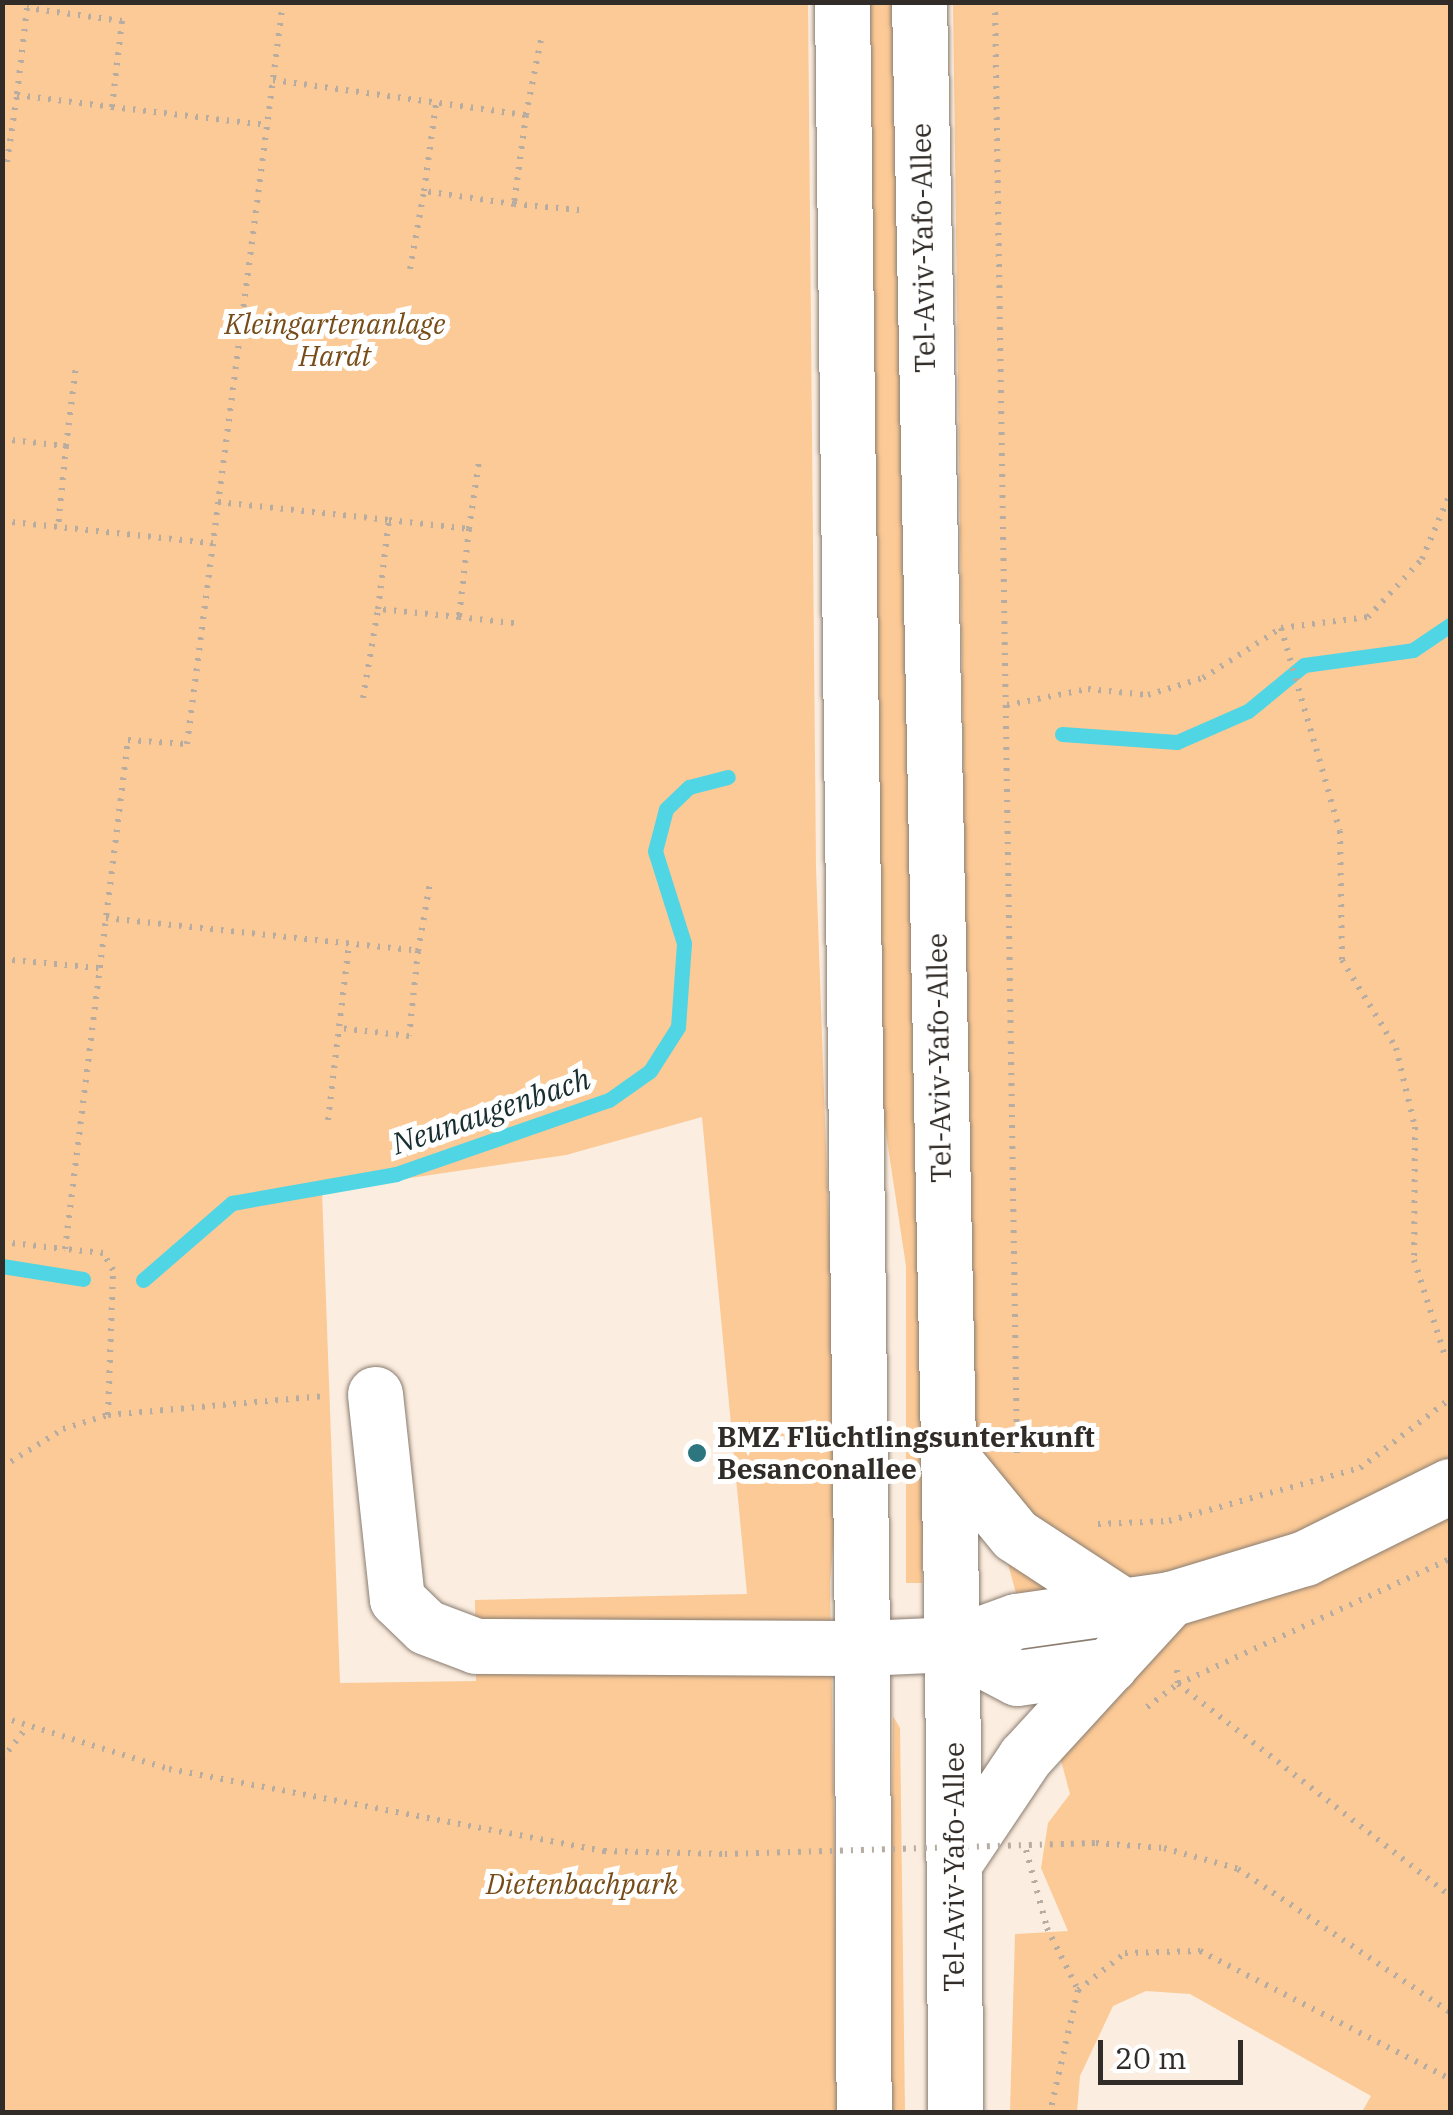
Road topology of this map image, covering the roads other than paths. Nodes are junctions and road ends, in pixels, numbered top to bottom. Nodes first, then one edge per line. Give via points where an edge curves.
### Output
1 (842, 2) edge
2 (919, 2) edge
3 (374, 1394) road end
4 (950, 1456) junction
5 (1450, 1486) edge
6 (1148, 1603) junction
7 (952, 1644) junction
8 (862, 1648) junction
9 (1110, 1664) junction
10 (956, 1860) junction
11 (864, 2112) edge
12 (954, 2112) edge

1 - 8 main road
2 - 4 main road, Tel-Aviv-Yafo-Allee
3 - 8 main road via 397,1599 426,1627 476,1646
4 - 6 main road via 1015,1535
4 - 7 main road, Tel-Aviv-Yafo-Allee
5 - 6 main road via 1304,1558
6 - 7 main road via 1016,1620
6 - 9 main road
7 - 8 main road
7 - 9 main road via 1017,1678
7 - 10 main road, Tel-Aviv-Yafo-Allee
8 - 11 main road
9 - 10 main road via 1026,1757
10 - 12 main road, Tel-Aviv-Yafo-Allee

